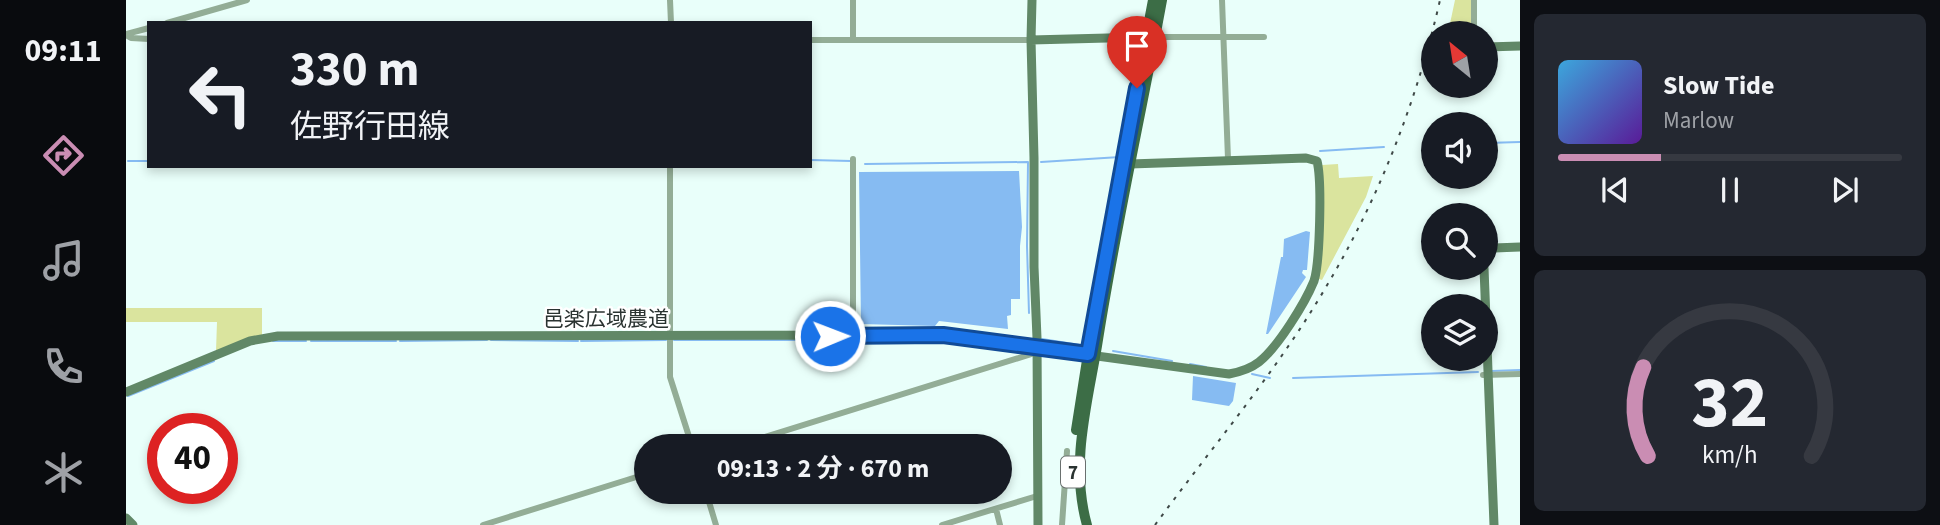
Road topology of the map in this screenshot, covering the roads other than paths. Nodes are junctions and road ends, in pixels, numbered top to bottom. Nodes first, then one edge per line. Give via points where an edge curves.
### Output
1 (247, 0) edge
2 (670, 0) edge
3 (853, 0) edge
4 (1032, 0) edge
5 (1153, 0) edge
6 (1162, 0) edge
7 (1222, 0) edge
8 (1474, 0) edge
9 (174, 21) edge
10 (671, 21) edge
11 (1474, 21) edge
12 (147, 29) edge
13 (126, 35) edge
14 (1224, 36) junction
15 (1150, 37) junction
16 (1264, 37) dead end
17 (147, 39) edge
18 (812, 40) edge
19 (853, 40) junction
20 (1031, 40) junction
21 (1520, 46) edge
22 (1498, 47) edge
23 (853, 159) dead end
24 (1228, 159) junction
25 (1130, 164) junction
26 (670, 168) edge
27 (1498, 244) edge
28 (1520, 244) edge
29 (1498, 247) edge
30 (1482, 280) edge
31 (853, 335) junction
32 (670, 337) junction
33 (1037, 349) junction
34 (1092, 354) junction
35 (1485, 371) edge
36 (1520, 374) edge
37 (1486, 375) junction
38 (126, 392) edge
39 (1080, 419) junction
40 (688, 434) edge
41 (773, 434) edge
42 (1067, 451) dead end
43 (634, 478) edge
44 (1037, 496) junction
45 (710, 504) edge
46 (996, 509) junction
47 (126, 518) edge
48 (133, 525) edge
49 (483, 525) edge
50 (716, 525) edge
51 (942, 525) edge
52 (1000, 525) edge
53 (1038, 525) edge
54 (1062, 525) edge
55 (1080, 525) edge
56 (1087, 525) edge
57 (1488, 525) edge
58 (1494, 525) edge

1 - 9 street
2 - 10 street
3 - 19 street
4 - 20 street
5 - 15 main road, 7
6 - 15 main road, 7
7 - 14 street
8 - 11 street
12 - 13 street
13 - 17 street
14 - 15 street
14 - 16 street
14 - 24 street
15 - 20 street
15 - 25 main road, 7
15 - 34 main road, 7
18 - 19 street
19 - 20 street
20 - 33 street
21 - 22 street
23 - 31 street
24 - 25 street
24 - 34 street, 邑楽広域農道 via 1311,158 1318,164 1315,276 1279,339 1261,361 1229,374
25 - 34 main road, 7
26 - 32 street
27 - 28 street
28 - 29 street
30 - 37 street
31 - 32 street, 邑楽広域農道
31 - 33 street, 邑楽広域農道 via 943,335
32 - 38 street, 邑楽広域農道 via 278,336 243,344
32 - 40 street via 670,376
33 - 34 street, 邑楽広域農道
33 - 41 street
33 - 44 street
34 - 39 main road, 7
35 - 37 street
36 - 37 street
37 - 57 street
37 - 58 street
39 - 55 main road, 7 via 1073,483
39 - 56 main road, 7 via 1079,482
42 - 54 street
43 - 49 street
44 - 46 street
44 - 53 street
45 - 50 street
46 - 51 street
46 - 52 street
47 - 48 street

